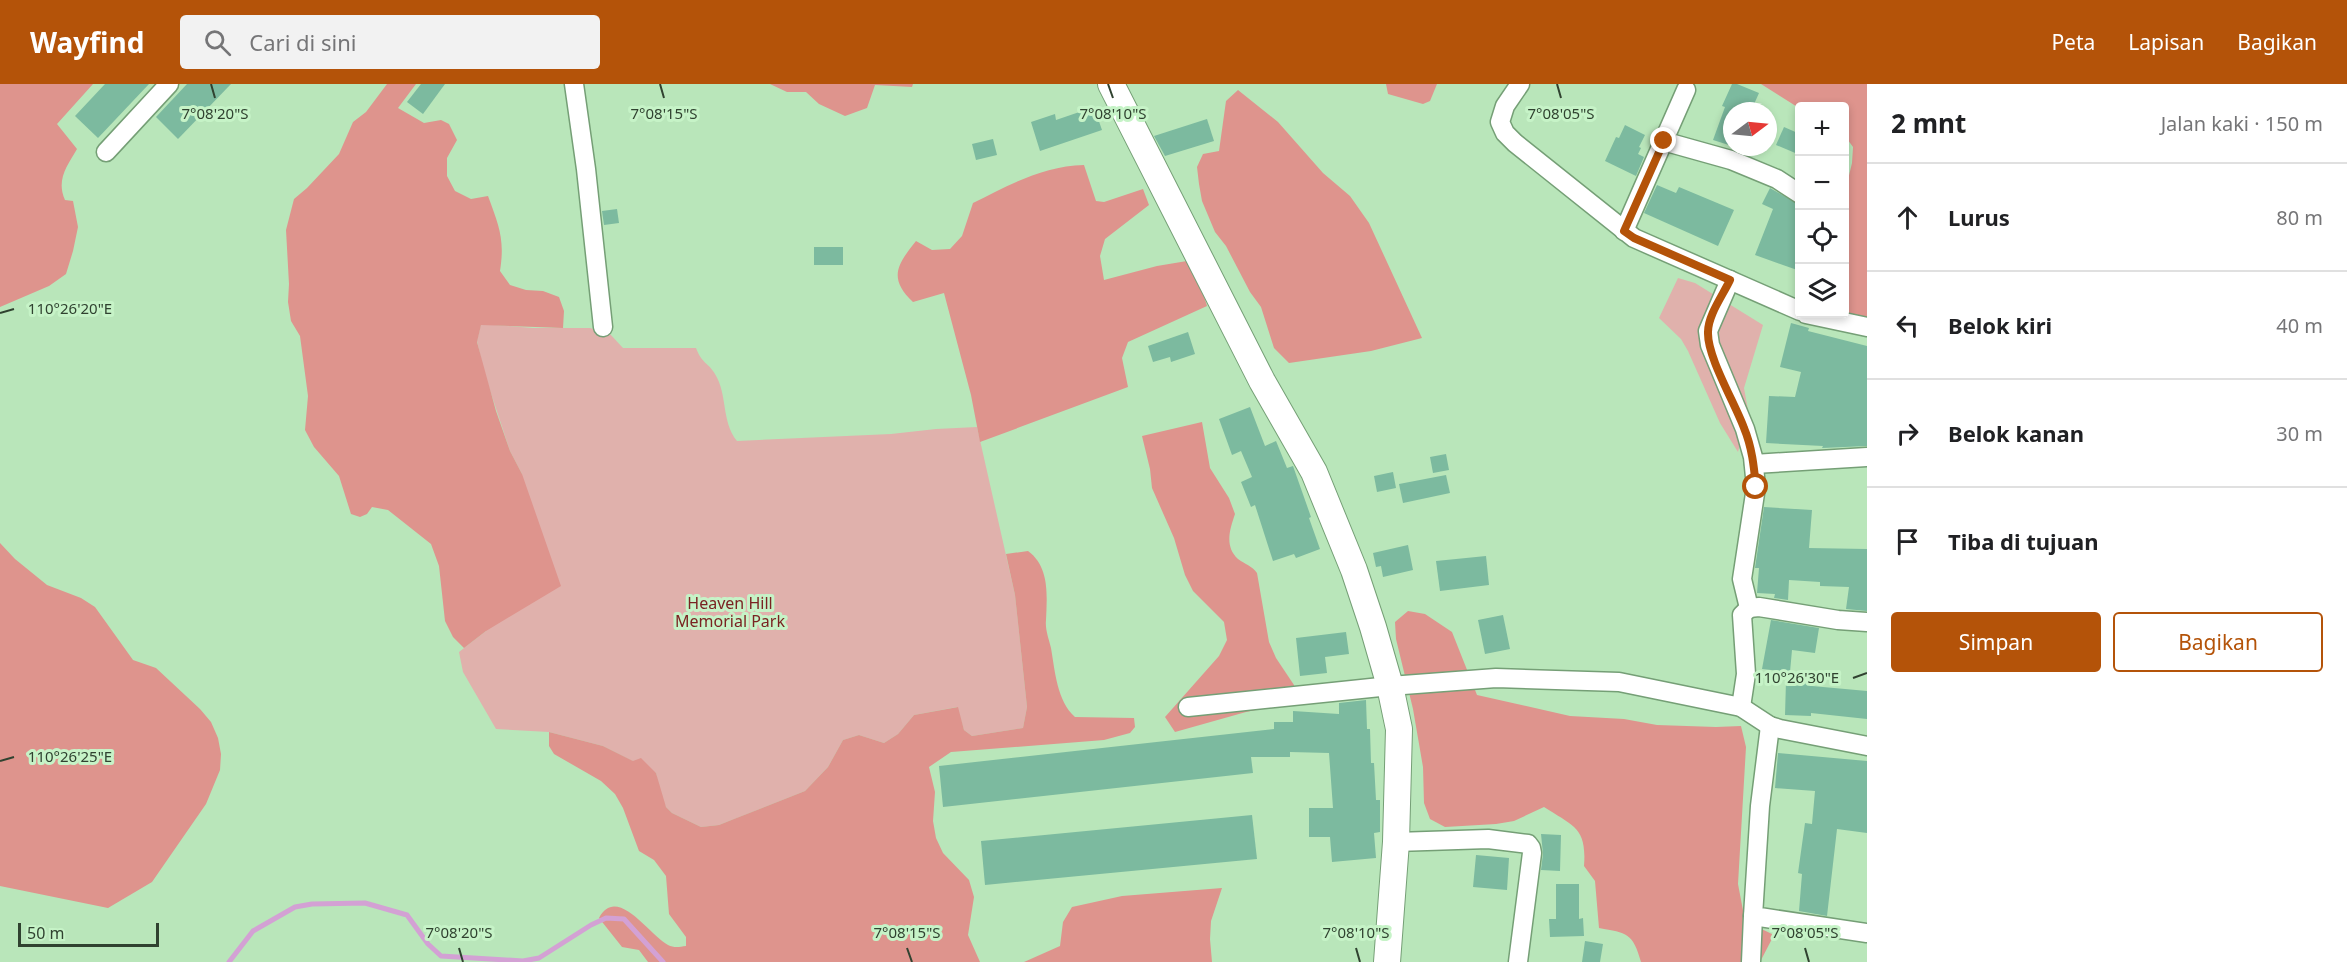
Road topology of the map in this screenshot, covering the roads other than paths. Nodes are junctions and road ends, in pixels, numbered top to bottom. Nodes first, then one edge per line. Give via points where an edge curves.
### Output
1 (169, 84) edge
2 (574, 84) edge
3 (1111, 84) edge
4 (1520, 84) edge
5 (1686, 90) dead end
6 (1664, 141) junction
7 (106, 152) dead end
8 (1795, 191) edge
9 (1624, 231) junction
10 (1730, 280) junction
11 (1795, 308) edge
12 (1830, 318) edge
13 (603, 327) dead end
14 (1867, 327) edge
15 (1867, 457) edge
16 (1754, 464) junction
17 (1749, 608) junction
18 (1867, 622) edge
19 (1390, 686) junction
20 (1188, 707) dead end
21 (1741, 707) junction
22 (1770, 726) junction
23 (1867, 746) edge
24 (1396, 842) junction
25 (1753, 916) junction
26 (1867, 933) edge
27 (1387, 962) edge
28 (1518, 962) edge
29 (1751, 962) edge

1 - 7 street
2 - 13 street
3 - 19 street via 1257,373 1314,472 1354,570
4 - 9 street via 1500,116 1505,133
5 - 6 street
6 - 8 street via 1731,160
6 - 9 street
9 - 10 street
10 - 11 street
10 - 16 street via 1708,331
12 - 14 street
15 - 16 street
16 - 17 street via 1756,487 1742,579
17 - 18 street
17 - 21 street via 1742,615 1746,674
19 - 20 street
19 - 21 street via 1496,678 1619,682
19 - 24 street via 1399,729
21 - 22 street
22 - 23 street
22 - 25 street
24 - 27 street
24 - 28 street via 1488,839 1528,844 1532,850
25 - 26 street
25 - 29 street

